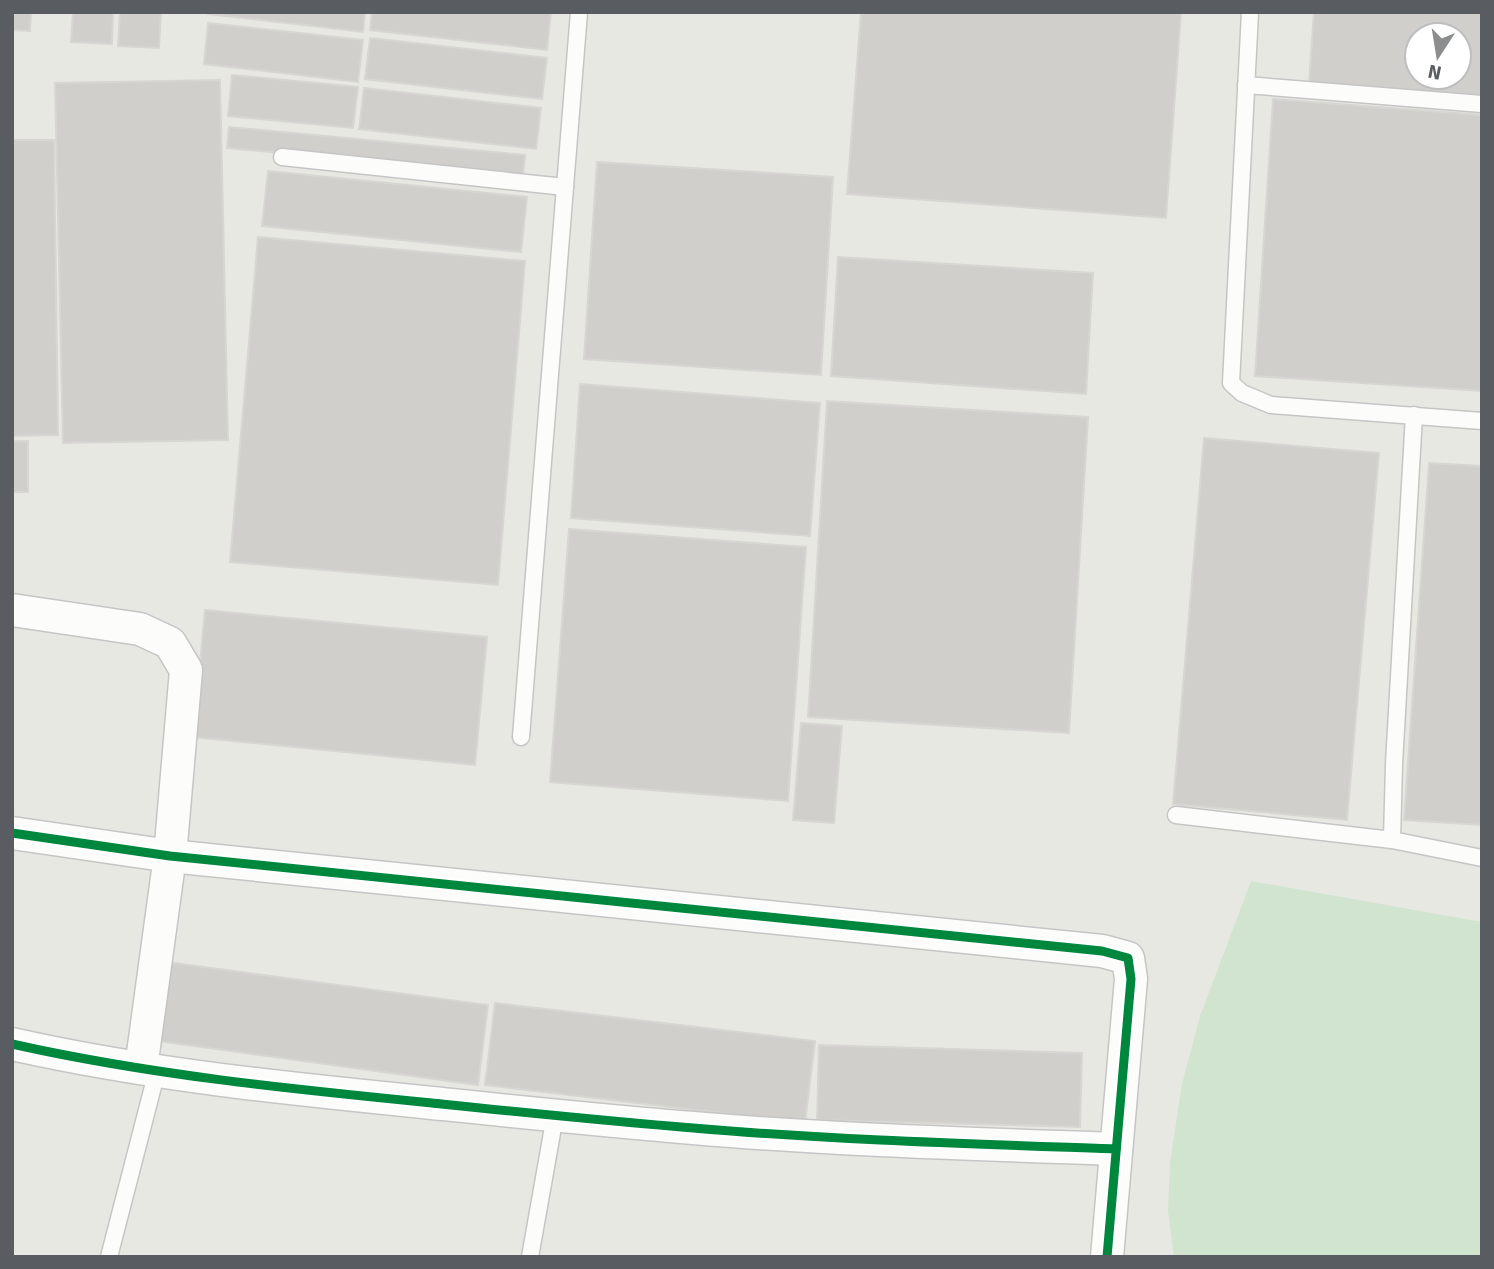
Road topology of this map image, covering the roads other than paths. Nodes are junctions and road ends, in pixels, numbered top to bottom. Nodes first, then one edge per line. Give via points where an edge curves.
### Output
1 (579, 12) edge
2 (1250, 12) edge
3 (1246, 85) junction
4 (1482, 104) edge
5 (282, 157) dead end
6 (565, 187) junction
7 (1414, 415) junction
8 (1482, 421) edge
9 (12, 610) edge
10 (520, 737) dead end
11 (1176, 815) dead end
12 (12, 833) edge
13 (1392, 840) junction
14 (170, 856) junction
15 (1482, 858) edge
16 (12, 1044) edge
17 (149, 1070) junction
18 (555, 1116) junction
19 (1116, 1149) junction
20 (109, 1257) edge
21 (530, 1257) edge
22 (1107, 1257) edge

1 - 6 lane
2 - 3 lane
3 - 4 lane
3 - 7 lane via 1231,383 1271,405
5 - 6 lane
6 - 10 lane
7 - 8 lane
7 - 13 lane
9 - 14 street via 140,629 170,643 186,670
11 - 13 lane
12 - 14 street
13 - 15 lane
14 - 17 street
14 - 19 street via 1102,951 1128,958 1131,979
16 - 17 street
17 - 18 street
17 - 20 lane
18 - 19 street via 880,1140
18 - 21 lane
19 - 22 street

